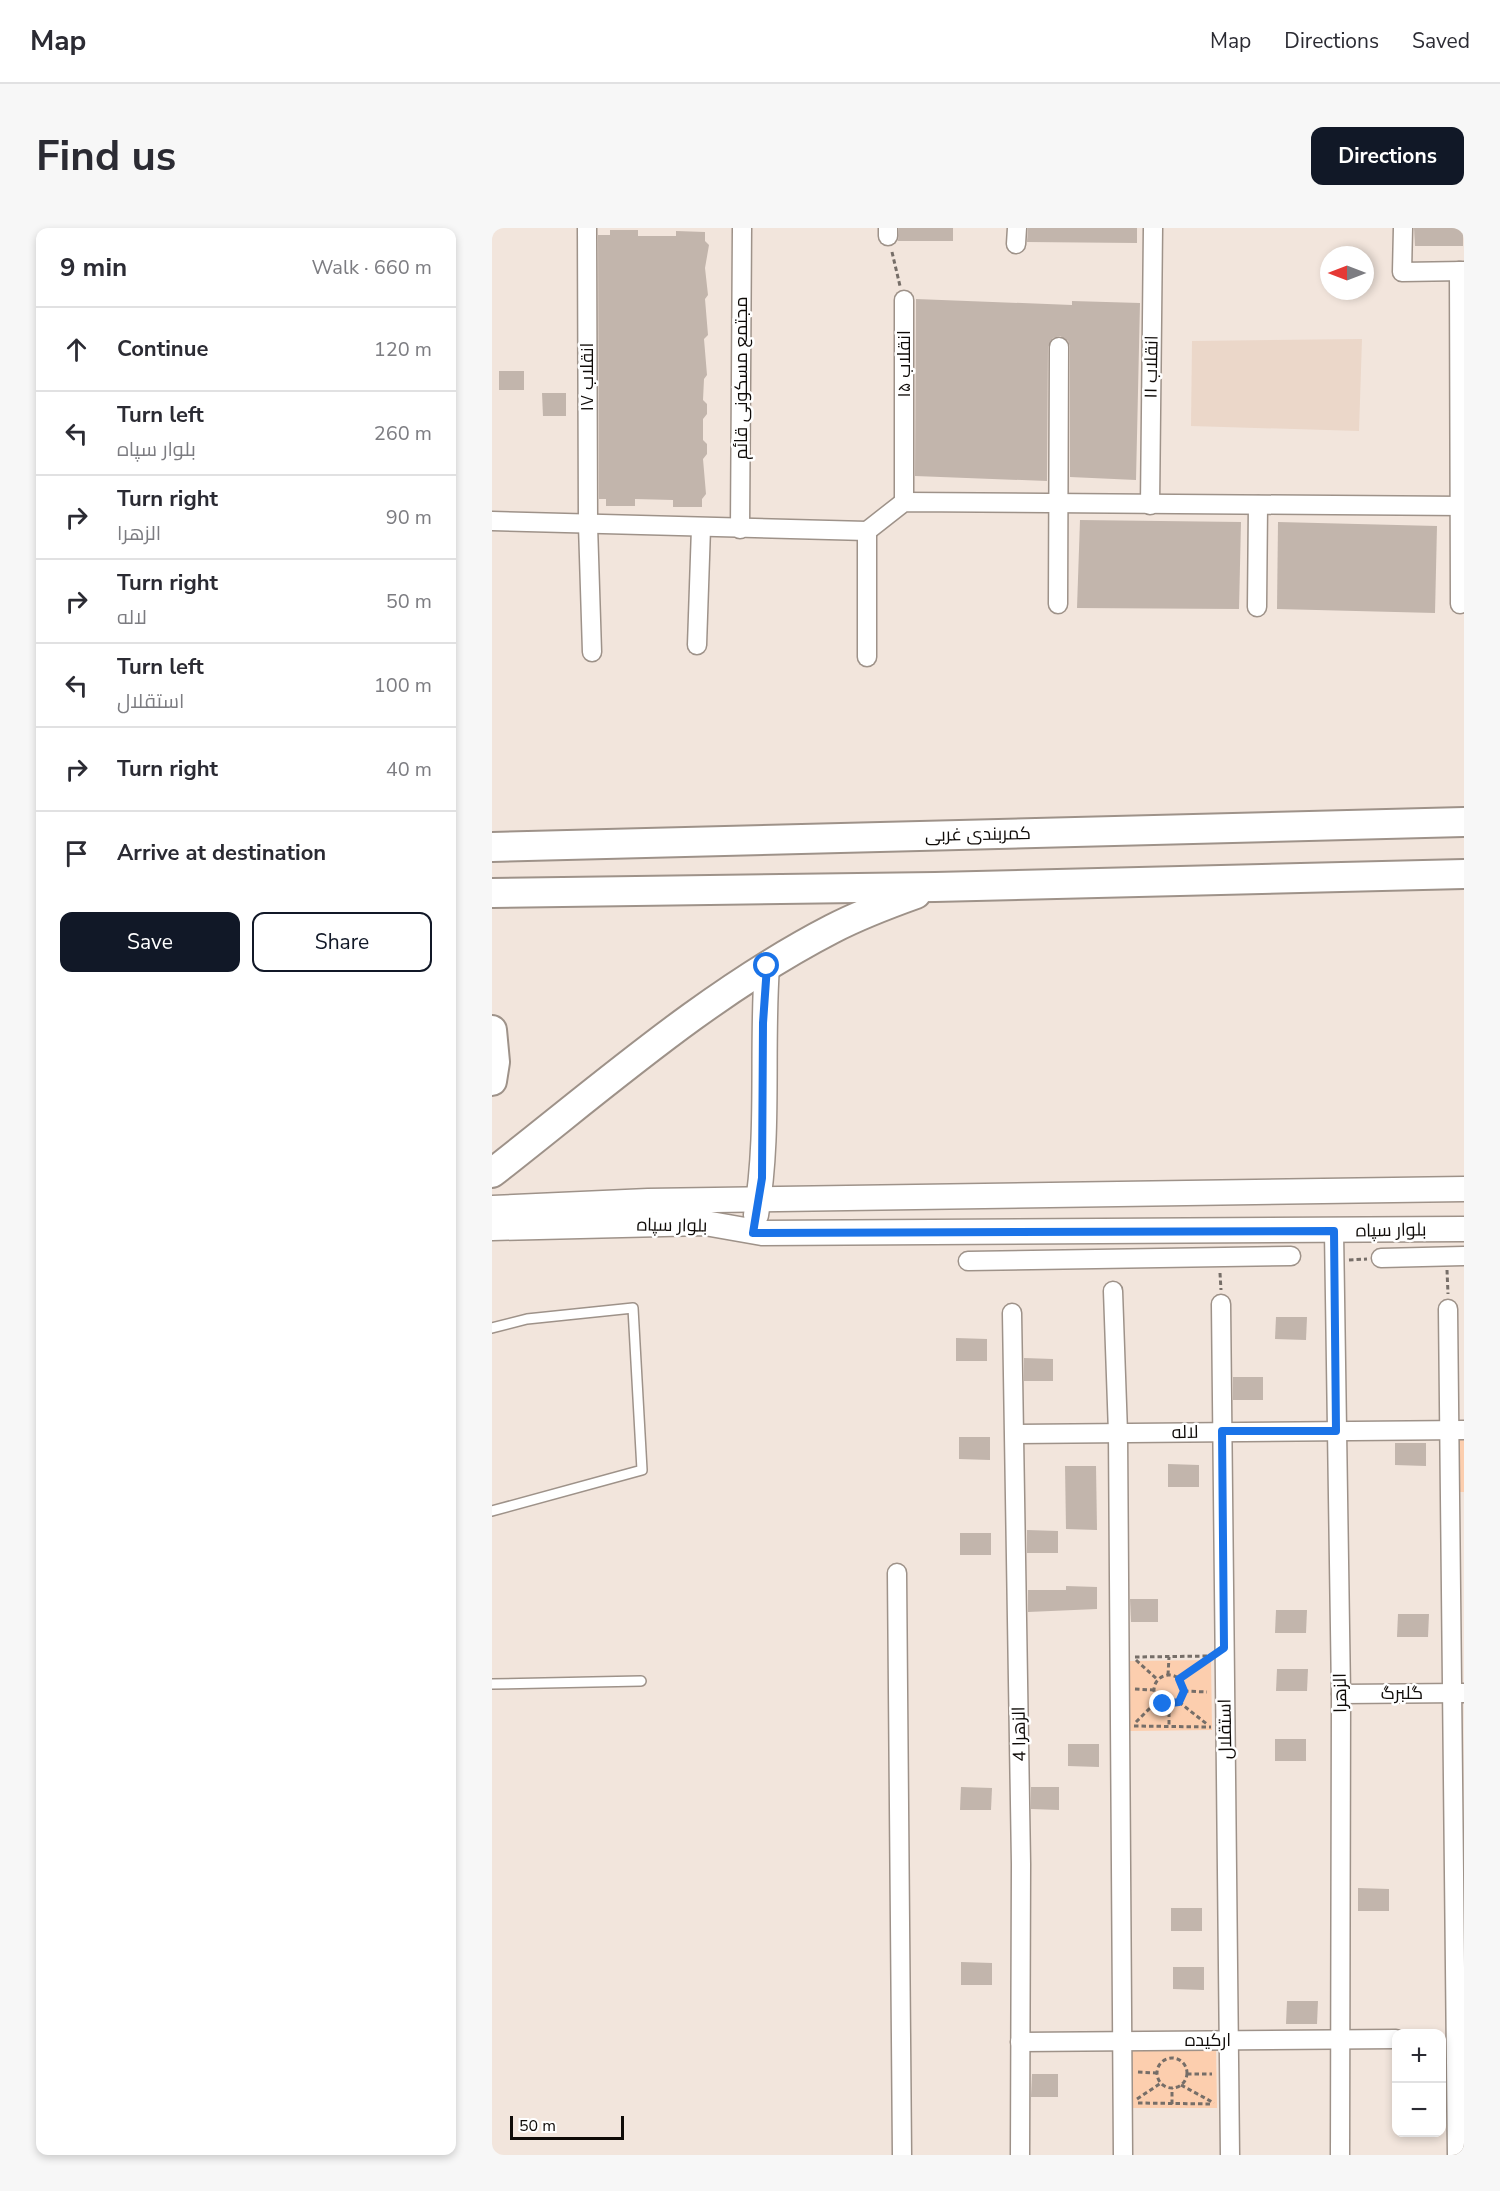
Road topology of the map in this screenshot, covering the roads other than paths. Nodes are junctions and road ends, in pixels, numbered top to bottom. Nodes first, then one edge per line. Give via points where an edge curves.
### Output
1 (587, 228) edge
2 (742, 228) edge
3 (1153, 228) edge
4 (1403, 228) edge
5 (1462, 272) edge
6 (904, 300) road end
7 (1059, 347) dead end
8 (904, 502) junction
9 (1057, 505) junction
10 (1150, 505) junction
11 (1258, 505) junction
12 (1462, 506) edge
13 (492, 521) edge
14 (588, 525) junction
15 (701, 528) junction
16 (740, 529) junction
17 (867, 531) junction
18 (1058, 604) dead end
19 (1460, 604) dead end
20 (1257, 607) dead end
21 (697, 645) dead end
22 (592, 652) dead end
23 (867, 657) dead end
24 (1464, 822) edge
25 (492, 847) edge
26 (1464, 874) edge
27 (935, 887) junction
28 (492, 893) edge
29 (767, 966) junction
30 (492, 1030) edge
31 (492, 1081) edge
32 (492, 1173) edge
33 (1464, 1189) edge
34 (759, 1199) junction
35 (492, 1208) edge
36 (492, 1228) edge
37 (1464, 1229) edge
38 (1334, 1231) junction
39 (1164, 1232) junction
40 (753, 1233) junction
41 (1291, 1256) dead end
42 (1464, 1256) edge
43 (1162, 1258) junction
44 (1380, 1258) dead end
45 (968, 1261) dead end
46 (1113, 1291) dead end
47 (1221, 1304) dead end
48 (1448, 1309) dead end
49 (1012, 1313) dead end
50 (492, 1328) edge
51 (1456, 1430) edge
52 (1222, 1431) junction
53 (1336, 1431) junction
54 (1118, 1433) junction
55 (1015, 1434) junction
56 (492, 1511) edge
57 (897, 1574) dead end
58 (641, 1681) dead end
59 (492, 1684) edge
60 (1458, 1693) edge
61 (1341, 1694) junction
62 (1454, 2037) edge
63 (1392, 2039) edge
64 (1229, 2040) junction
65 (1340, 2040) junction
66 (1122, 2041) junction
67 (1020, 2042) junction
68 (902, 2155) edge
69 (1020, 2155) edge
70 (1123, 2155) edge
71 (1230, 2155) edge
72 (1340, 2155) edge
73 (1457, 2155) edge

1 - 14 street, انقلاب ۱۷
2 - 16 street, مجتمع مسکونی قائم
3 - 10 street, انقلاب ۱۱
4 - 5 street via 1402,272
5 - 12 street
6 - 8 street, انقلاب ۱۵
7 - 9 street
8 - 9 street
8 - 17 street
9 - 10 street
9 - 18 street
10 - 11 street
11 - 12 street
11 - 20 street
12 - 19 street
13 - 14 street
14 - 15 street
14 - 22 street, انقلاب ۱۷
15 - 16 street
15 - 21 street
16 - 17 street
17 - 23 street
24 - 25 highway, کمربندی غربی
26 - 27 highway
27 - 28 highway
27 - 29 highway via 834,928
29 - 32 highway via 688,1020
29 - 34 main road
30 - 31 highway
33 - 34 main road, بلوار سپاه
34 - 35 main road, بلوار سپاه
34 - 40 main road
36 - 40 main road, بلوار سپاه via 705,1222
37 - 38 main road, بلوار سپاه
38 - 39 main road, بلوار سپاه
38 - 53 street, الزهرا
39 - 40 main road, بلوار سپاه
39 - 43 street
41 - 43 street
42 - 44 street
43 - 45 street
46 - 54 street
47 - 52 street, استقلال
48 - 51 street
49 - 55 street, الزهرا 4
50 - 56 lane via 527,1319 633,1308 642,1470
51 - 53 street, لاله
51 - 60 street
52 - 53 street, لاله
52 - 54 street, لاله
52 - 64 street, استقلال via 1216,1652
53 - 61 street, الزهرا
54 - 55 street, لاله
54 - 66 street via 1126,1730
55 - 67 street, الزهرا 4
57 - 68 street
58 - 59 lane
60 - 61 street, گلبرگ
60 - 62 street
61 - 65 street, الزهرا
62 - 73 street
63 - 65 street, ارکیده
64 - 65 street, ارکیده
64 - 66 street, ارکیده
64 - 71 street, استقلال via 1222,2106
65 - 72 street, الزهرا
66 - 67 street, ارکیده
66 - 70 street
67 - 69 street, الزهرا 4

